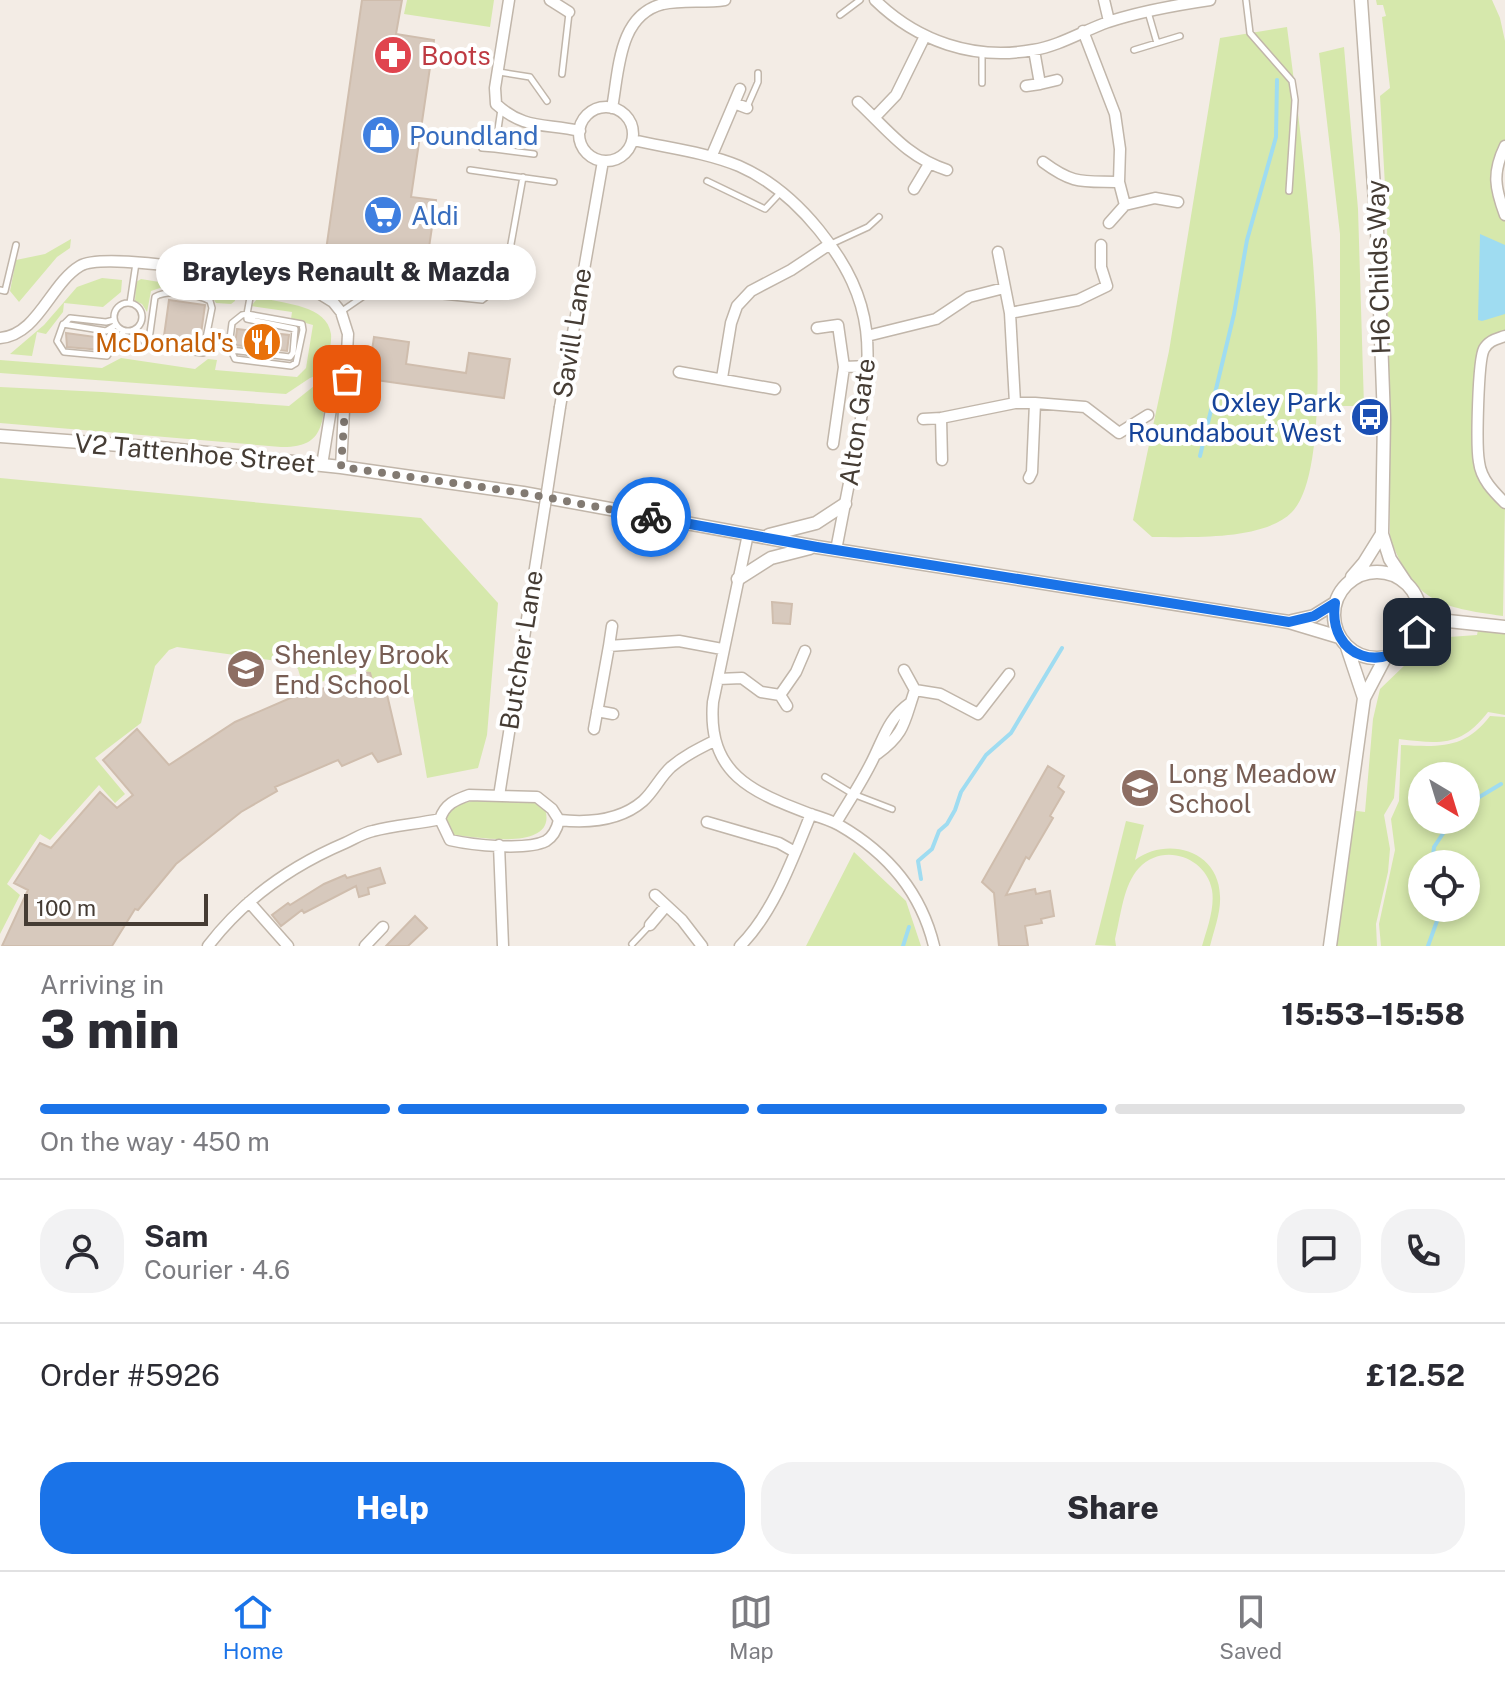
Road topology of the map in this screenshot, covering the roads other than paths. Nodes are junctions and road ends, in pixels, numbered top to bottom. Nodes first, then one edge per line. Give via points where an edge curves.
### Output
1 (509, 0) edge
2 (550, 0) edge
3 (725, 0) edge
4 (860, 0) edge
5 (875, 0) edge
6 (1104, 0) edge
7 (1210, 0) edge
8 (1246, 0) edge
9 (1361, 0) edge
10 (1147, 11) junction
11 (569, 12) joint
12 (840, 15) dead end
13 (1109, 21) junction
14 (1083, 31) junction
15 (925, 36) junction
16 (1180, 36) dead end
17 (1157, 43) junction
18 (1034, 50) junction
19 (1134, 50) dead end
20 (982, 54) junction
21 (498, 72) junction
22 (758, 73) dead end
23 (562, 74) dead end
24 (1057, 80) dead end
25 (982, 83) dead end
26 (1040, 84) junction
27 (1026, 86) dead end
28 (740, 89) dead end
29 (547, 101) dead end
30 (858, 102) dead end
31 (734, 103) junction
32 (501, 108) junction
33 (612, 108) junction
34 (747, 108) joint
35 (875, 117) junction
36 (580, 131) junction
37 (633, 140) junction
38 (1505, 147) edge
39 (482, 148) dead end
40 (495, 149) junction
41 (534, 154) dead end
42 (712, 155) junction
43 (603, 161) junction
44 (1043, 162) dead end
45 (929, 164) junction
46 (470, 170) dead end
47 (947, 170) dead end
48 (523, 177) junction
49 (707, 181) dead end
50 (554, 182) dead end
51 (1119, 182) junction
52 (914, 189) dead end
53 (781, 191) junction
54 (1289, 191) dead end
55 (1178, 202) dead end
56 (1125, 205) junction
57 (1505, 215) edge
58 (879, 217) dead end
59 (1109, 223) dead end
60 (830, 244) junction
61 (16, 245) dead end
62 (1101, 245) dead end
63 (998, 252) dead end
64 (136, 262) junction
65 (253, 281) junction
66 (1004, 288) junction
67 (0, 290) edge
68 (130, 303) junction
69 (341, 312) junction
70 (1010, 313) junction
71 (247, 314) junction
72 (115, 322) junction
73 (817, 328) dead end
74 (135, 329) junction
75 (124, 331) junction
76 (867, 336) junction
77 (1505, 336) edge
78 (0, 338) edge
79 (148, 347) junction
80 (347, 355) junction
81 (869, 366) junction
82 (844, 367) junction
83 (679, 372) dead end
84 (722, 378) junction
85 (775, 389) dead end
86 (1015, 403) junction
87 (1035, 403) junction
88 (1148, 415) dead end
89 (941, 418) junction
90 (923, 419) dead end
91 (0, 436) edge
92 (833, 444) dead end
93 (942, 460) dead end
94 (322, 465) junction
95 (341, 467) junction
96 (1029, 478) dead end
97 (1505, 503) edge
98 (845, 504) junction
99 (545, 505) joint
100 (748, 534) junction
101 (1382, 534) junction
102 (762, 537) junction
103 (817, 547) junction
104 (836, 550) junction
105 (738, 579) junction
106 (1406, 583) junction
107 (1345, 586) junction
108 (1335, 603) junction
109 (1420, 618) junction
110 (1289, 622) junction
111 (612, 626) dead end
112 (1505, 627) edge
113 (1343, 642) junction
114 (609, 646) junction
115 (722, 649) junction
116 (805, 651) dead end
117 (1385, 658) junction
118 (904, 670) dead end
119 (1009, 674) dead end
120 (718, 679) junction
121 (915, 690) junction
122 (780, 695) junction
123 (1364, 698) junction
124 (787, 706) dead end
125 (597, 711) junction
126 (613, 714) dead end
127 (594, 729) dead end
128 (714, 741) junction
129 (825, 777) dead end
130 (853, 794) junction
131 (499, 796) junction
132 (892, 809) dead end
133 (811, 814) junction
134 (440, 819) junction
135 (559, 820) junction
136 (707, 822) dead end
137 (836, 823) junction
138 (499, 845) junction
139 (795, 852) junction
140 (655, 895) dead end
141 (249, 902) junction
142 (666, 906) junction
143 (650, 925) joint
144 (383, 927) dead end
145 (632, 944) edge
146 (208, 946) edge
147 (288, 946) edge
148 (365, 946) edge
149 (503, 946) edge
150 (702, 946) edge
151 (740, 946) edge
152 (934, 946) edge
153 (1330, 946) edge

1 - 21 street
2 - 11 street
3 - 33 street via 665,3 636,20 626,37
4 - 12 lane
5 - 15 street
6 - 13 street
7 - 10 street
8 - 54 lane via 1250,33 1292,81
9 - 101 street, H6 Childs Way via 1377,216
10 - 13 street
10 - 17 lane
11 - 23 lane
13 - 14 street
14 - 18 street
14 - 51 street via 1115,114
15 - 20 street
15 - 35 street via 896,95
16 - 17 lane
17 - 19 lane
18 - 20 street
18 - 26 street
20 - 25 lane
21 - 29 lane via 530,77
21 - 32 street via 496,104
22 - 34 lane
24 - 26 street
26 - 27 street
28 - 31 street
30 - 35 street
31 - 34 street
31 - 42 street
32 - 36 street via 527,125
32 - 40 lane
33 - 36 street via 594,110
33 - 37 street via 631,123
35 - 45 street via 894,140
36 - 43 street via 585,151
37 - 42 street, Alton Gate
37 - 43 street via 619,158
38 - 57 street via 1496,165 1496,192
39 - 40 lane
40 - 41 lane
42 - 53 street, Alton Gate
43 - 99 street, Savill Lane, bridge
44 - 51 street via 1064,178
45 - 47 street
45 - 52 street
46 - 48 lane
48 - 50 lane
48 - 69 lane via 504,283 482,300 374,289
49 - 53 lane via 765,209
51 - 56 street
53 - 60 street, Alton Gate
55 - 56 street via 1155,198
56 - 59 street
58 - 60 lane
60 - 76 street, Alton Gate via 850,275
60 - 84 street via 751,291 737,306
61 - 67 lane via 5,291
62 - 70 street via 1107,286 1078,300
63 - 66 street
64 - 65 street
64 - 68 lane
64 - 78 street via 93,261 78,267 27,325
65 - 69 street via 320,294
65 - 71 lane
66 - 70 street
66 - 76 street via 969,297 936,319
68 - 72 lane via 118,307
68 - 74 lane via 142,317
69 - 80 street
70 - 86 street
71 - 71 lane via 302,324 298,358 291,366 235,359 230,350 232,323
72 - 75 lane
72 - 75 lane via 106,331 63,324 57,341 64,352 107,356
73 - 82 street via 838,325
74 - 75 lane
74 - 79 lane
76 - 81 street, Alton Gate
77 - 97 street via 1490,341 1482,352 1478,423 1479,463 1488,486
79 - 79 lane via 155,297 164,292 210,301 206,348 198,354
80 - 94 street via 336,378
80 - 95 street
81 - 82 street
81 - 98 street, Alton Gate
82 - 92 street
83 - 84 street
84 - 85 street
86 - 87 street
86 - 89 street
87 - 88 street via 1085,407 1119,433
87 - 96 street
89 - 90 street
89 - 93 street
91 - 94 street, V2 Tattenhoe Street
94 - 95 street, V2 Tattenhoe Street
95 - 100 street, V2 Tattenhoe Street
98 - 102 street via 816,523
98 - 104 street, Alton Gate
99 - 131 street, Butcher Lane
100 - 102 street, V2 Tattenhoe Street
100 - 105 street
101 - 106 street, H6 Childs Way
101 - 107 street, H6 Childs Way
102 - 103 street, V2 Tattenhoe Street
103 - 104 street, V2 Tattenhoe Street
103 - 105 street via 771,558
104 - 110 street, V2 Tattenhoe Street
105 - 115 street
106 - 107 street via 1395,575 1368,572
106 - 109 street
107 - 108 street
108 - 110 street, V2 Tattenhoe Street
108 - 113 street via 1333,615
109 - 112 street
109 - 117 street via 1409,644
110 - 113 street, V2 Tattenhoe Street
111 - 114 street
113 - 117 street via 1359,655
113 - 123 street
114 - 115 street via 679,641
114 - 125 street
115 - 120 street
116 - 122 street
117 - 123 street
118 - 121 street
119 - 121 street via 978,714 940,694
120 - 122 street via 742,678 761,692
120 - 128 street via 711,722
121 - 130 street via 906,722 892,743 875,755
122 - 124 street
123 - 153 street
125 - 126 street
125 - 127 street
128 - 133 street via 739,780
128 - 135 street via 668,769 643,801 624,813 598,820
129 - 130 lane
130 - 132 lane
130 - 137 street
131 - 134 street via 454,800
131 - 135 street via 537,797
133 - 137 street
133 - 139 street
134 - 138 street via 450,840
134 - 141 street via 372,831 312,857
135 - 138 street via 545,841
136 - 139 street
137 - 152 street via 874,848 912,891
138 - 149 street
139 - 151 street via 774,896
140 - 142 street
141 - 146 street
141 - 147 street
142 - 143 street
142 - 150 street
143 - 145 lane
144 - 148 street

